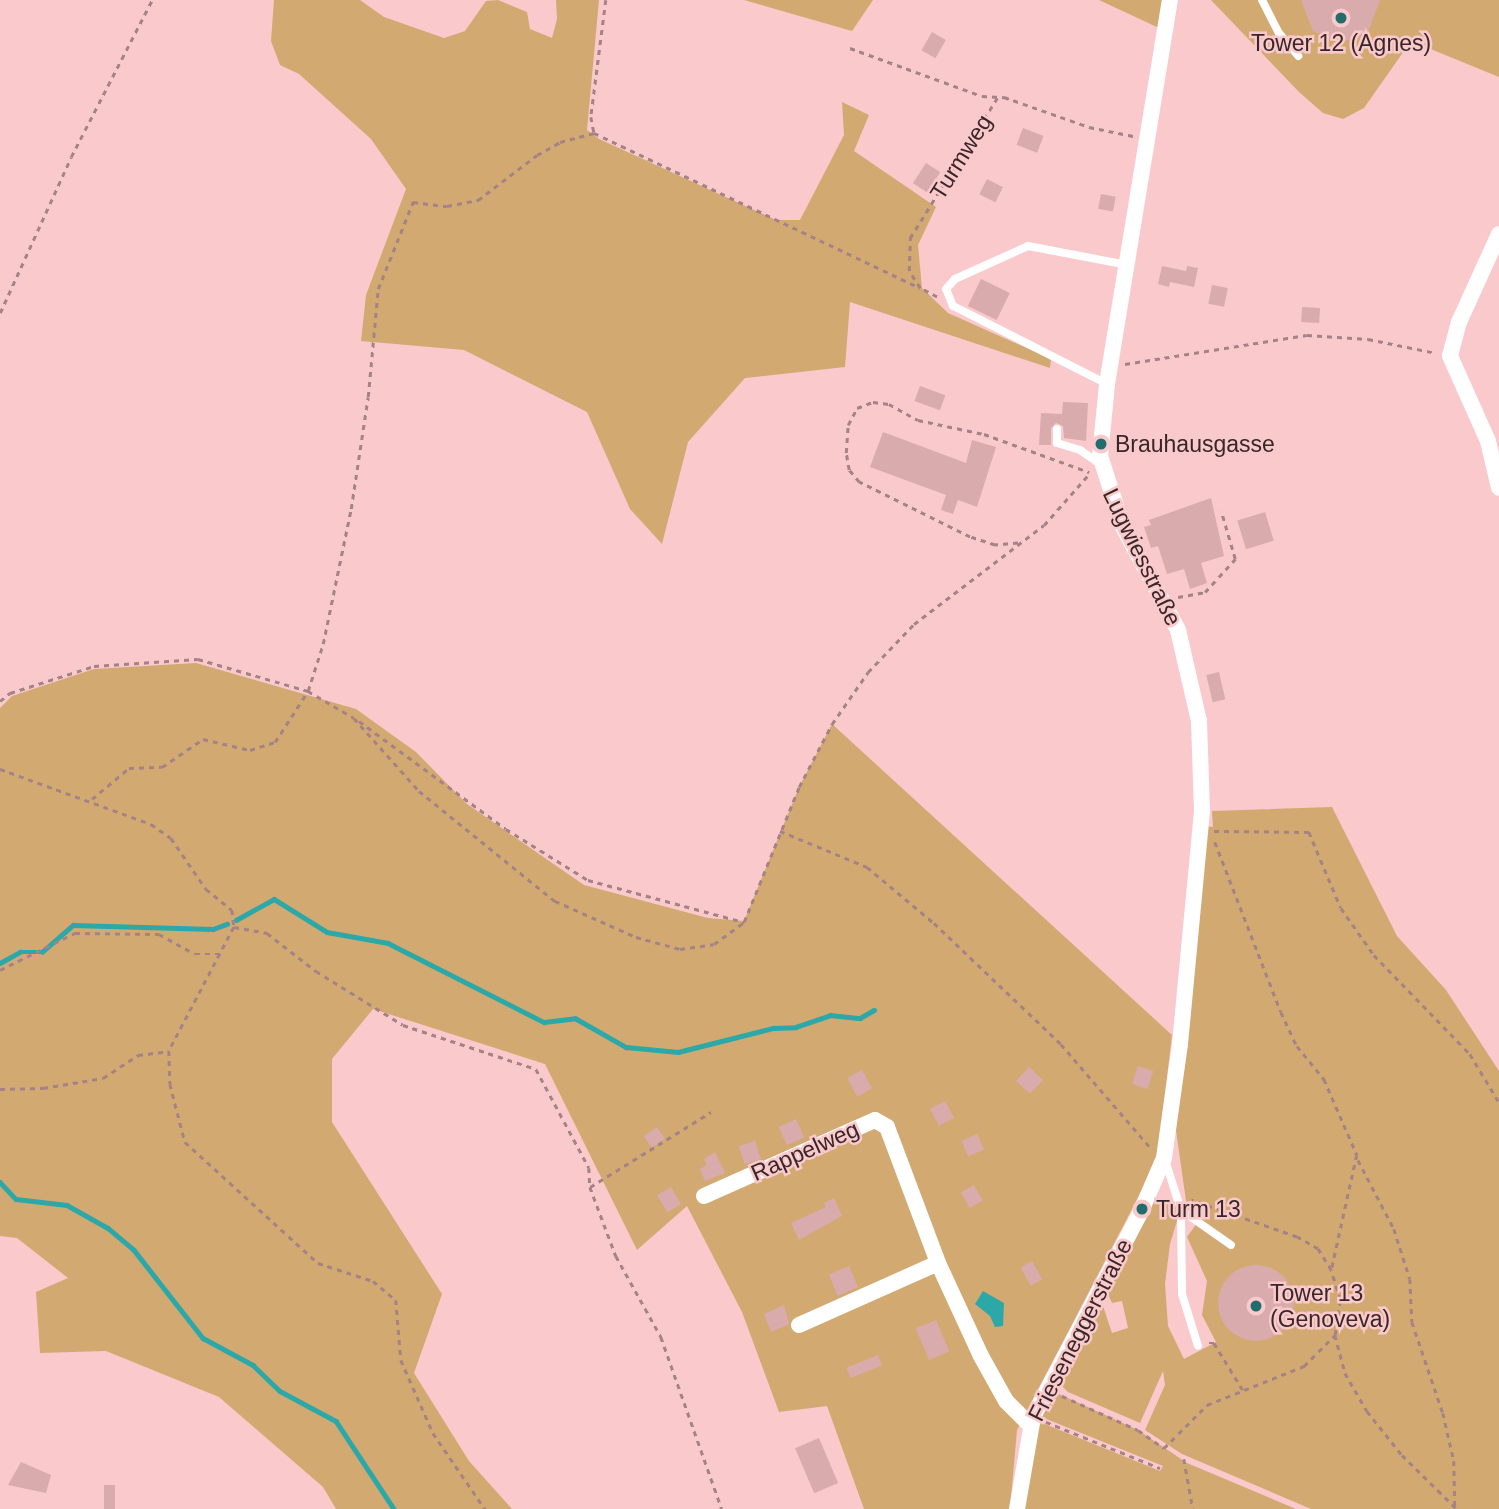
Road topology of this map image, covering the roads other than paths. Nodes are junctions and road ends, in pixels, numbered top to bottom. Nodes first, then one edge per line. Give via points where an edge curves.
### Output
1 (1170, 0) edge
2 (1262, 0) edge
3 (1298, 56) dead end
4 (1499, 233) edge
5 (1128, 265) junction
6 (1107, 384) junction
7 (1057, 429) dead end
8 (1100, 464) junction
9 (1499, 488) edge
10 (1164, 1158) junction
11 (704, 1196) dead end
12 (1181, 1210) junction
13 (1231, 1245) dead end
14 (938, 1263) junction
15 (799, 1325) dead end
16 (1198, 1346) road end
17 (1032, 1421) junction
18 (1017, 1509) edge

1 - 5 street, Lugwiesstraße
2 - 3 lane via 1279,33
4 - 9 street via 1450,356 1488,441
5 - 6 street, Lugwiesstraße
5 - 6 lane via 1025,246 949,283 946,296 953,306
6 - 8 street, Lugwiesstraße
7 - 8 lane via 1057,443
8 - 10 street, Lugwiesstraße via 1124,527 1178,630 1194,695 1203,786 1180,1044
10 - 12 lane
10 - 17 street, Frieseneggerstraße
11 - 14 street, Rappelweg via 875,1120 887,1127
12 - 13 lane
12 - 16 lane via 1182,1294
14 - 15 street
14 - 17 street, Rappelweg via 1006,1401
17 - 18 street, Frieseneggerstraße

